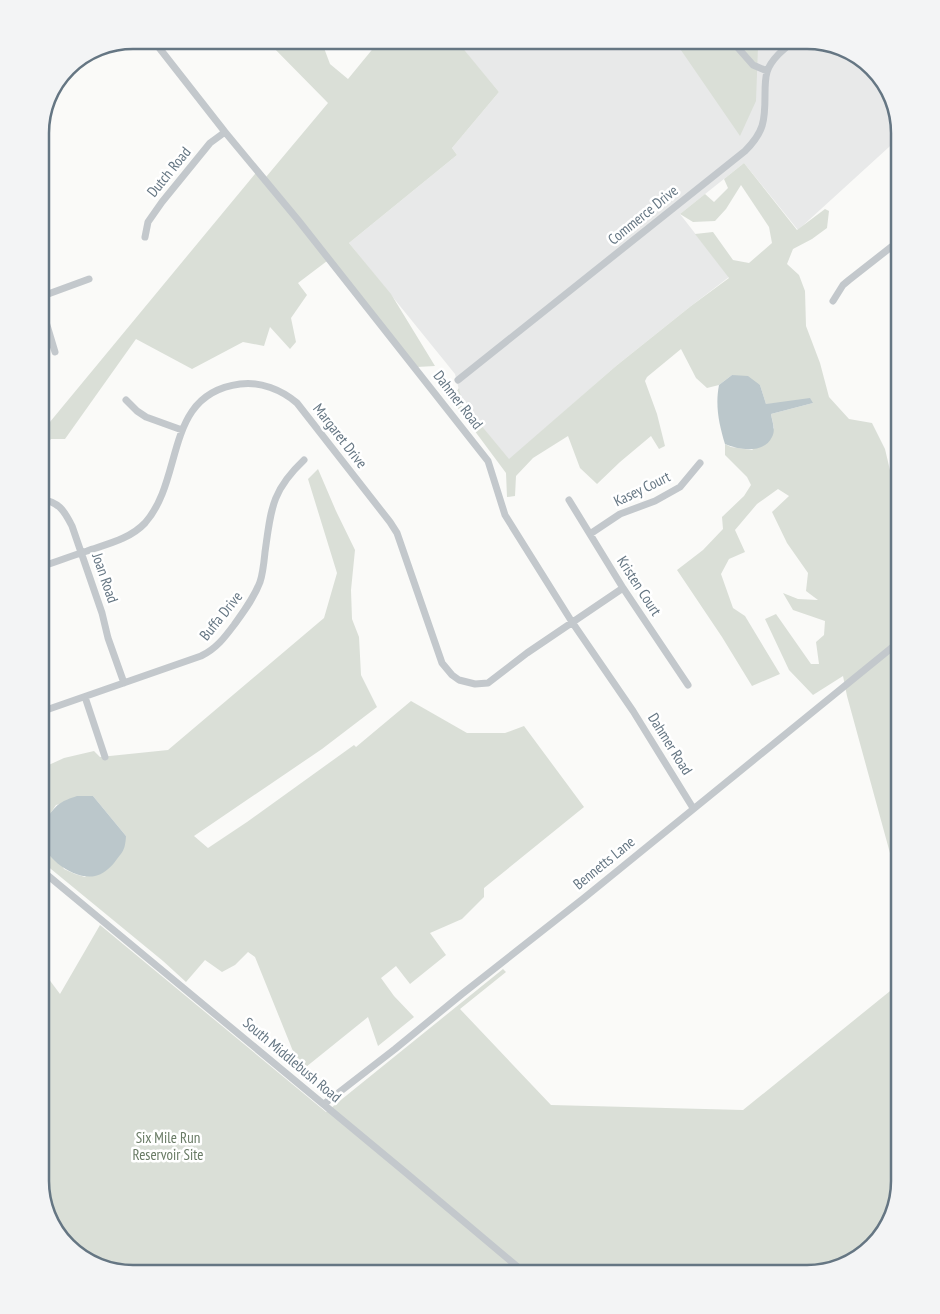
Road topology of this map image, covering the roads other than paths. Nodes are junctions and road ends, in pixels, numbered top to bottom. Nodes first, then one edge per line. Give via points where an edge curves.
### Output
1 (160, 49) edge
2 (739, 49) edge
3 (784, 49) edge
4 (767, 71) junction
5 (225, 132) junction
6 (145, 236) dead end
7 (891, 247) edge
8 (90, 279) dead end
9 (49, 294) edge
10 (833, 301) dead end
11 (49, 332) edge
12 (55, 352) dead end
13 (458, 380) dead end
14 (126, 400) dead end
15 (182, 430) junction
16 (304, 460) dead end
17 (700, 463) dead end
18 (570, 500) dead end
19 (49, 502) edge
20 (590, 534) junction
21 (81, 553) junction
22 (49, 564) edge
23 (623, 588) junction
24 (572, 622) junction
25 (891, 649) edge
26 (124, 683) junction
27 (688, 685) dead end
28 (85, 697) junction
29 (49, 709) edge
30 (106, 756) dead end
31 (693, 808) junction
32 (49, 876) edge
33 (324, 1104) junction
34 (515, 1265) edge

1 - 5 street, Dahmer Road
2 - 4 street via 753,65
3 - 4 street
4 - 13 street, Commerce Drive via 765,116 753,143
5 - 6 street, Dutch Road via 210,143 162,202 148,222
5 - 24 street, Dahmer Road via 488,461 505,515
7 - 10 street via 843,285
8 - 9 street
11 - 12 street
14 - 15 street via 146,417
15 - 21 street, Margaret Drive via 158,505 146,522 132,534
15 - 24 street, Margaret Drive via 205,397 228,385 245,383 268,387 297,403 397,533 442,663 459,680 488,683
16 - 26 street, Buffa Drive via 287,477 275,498 259,583 249,604 227,634 216,647 201,656
17 - 20 street, Kasey Court via 680,487 655,501 620,514
18 - 20 street, Kristen Court
19 - 21 street, Joan Road via 62,508
20 - 23 street, Kristen Court
21 - 22 street, Margaret Drive
21 - 26 street, Joan Road
23 - 24 street, Margaret Drive
23 - 27 street, Kristen Court
24 - 31 street, Dahmer Road via 633,711
25 - 31 street, Bennetts Lane
26 - 28 street, Buffa Drive
28 - 29 street, Buffa Drive
28 - 30 street
31 - 33 street, Bennetts Lane
32 - 33 street, South Middlebush Road
33 - 34 street, South Middlebush Road

